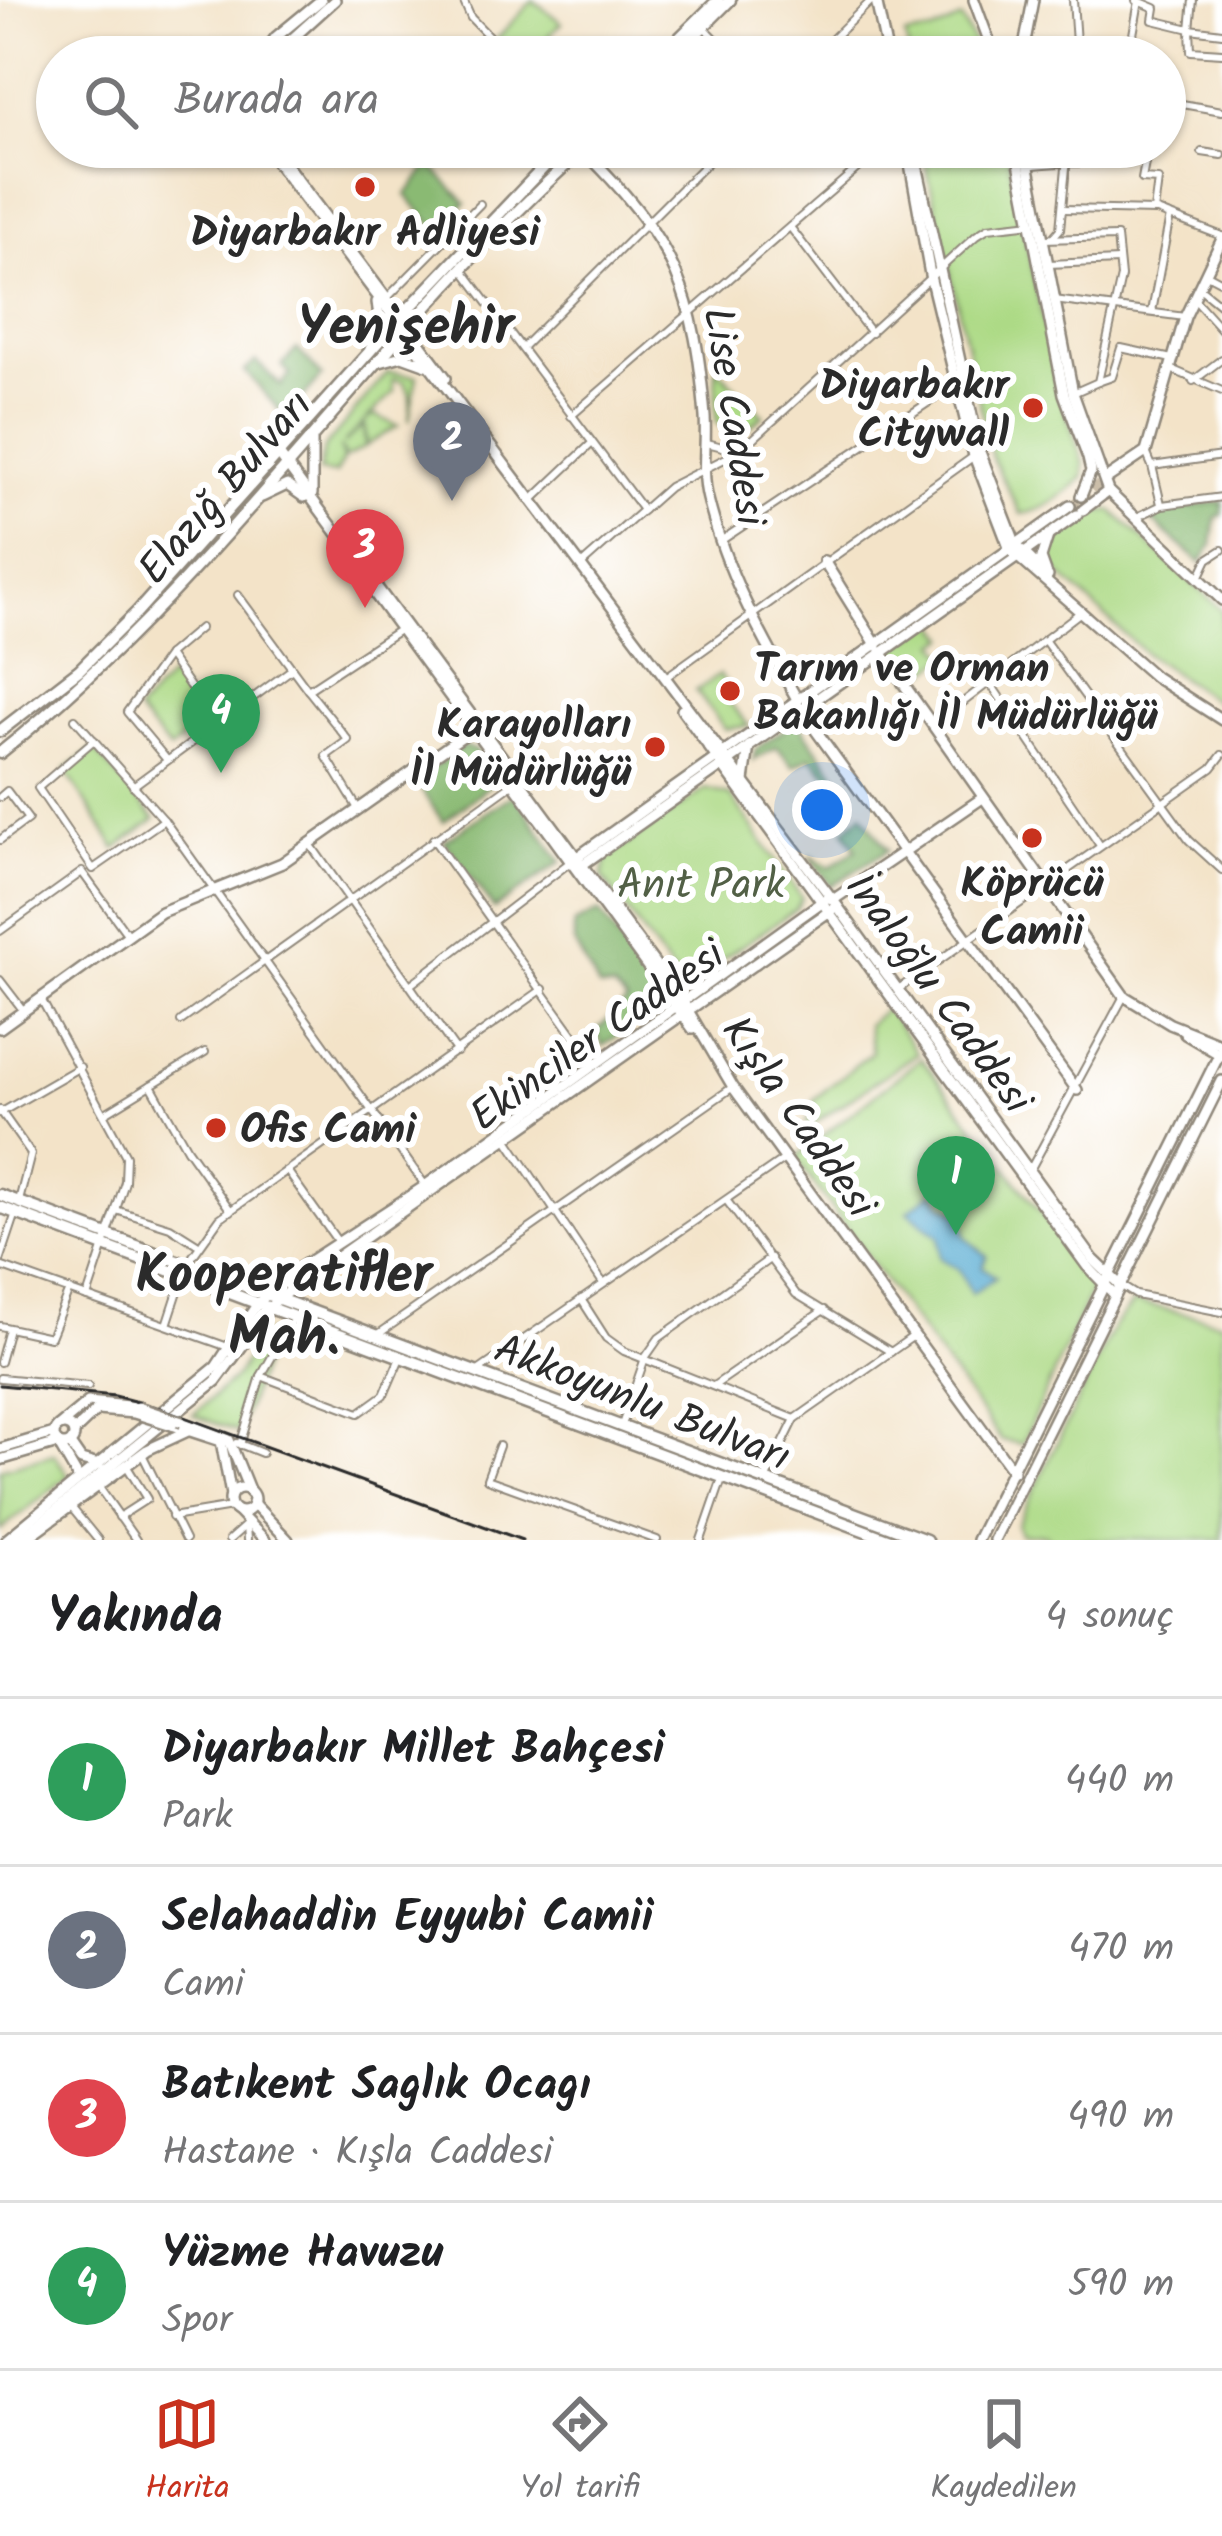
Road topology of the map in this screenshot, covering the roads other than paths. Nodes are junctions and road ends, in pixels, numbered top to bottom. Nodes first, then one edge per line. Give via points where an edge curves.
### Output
1 (321, 0) edge
2 (335, 0) edge
3 (463, 0) edge
4 (730, 0) edge
5 (876, 0) edge
6 (974, 0) edge
7 (1033, 0) edge
8 (1073, 0) edge
9 (1138, 0) edge
10 (1193, 0) edge
11 (712, 2) edge
12 (703, 26) junction
13 (1190, 29) junction
14 (1222, 34) edge
15 (277, 36) edge
16 (295, 36) edge
17 (489, 36) edge
18 (680, 36) edge
19 (693, 36) edge
20 (713, 36) edge
21 (837, 36) edge
22 (885, 36) edge
23 (987, 36) edge
24 (1024, 36) edge
25 (1076, 36) edge
26 (1132, 36) edge
27 (1222, 53) edge
28 (1186, 105) edge
29 (1222, 111) edge
30 (1202, 152) dead end
31 (1222, 155) edge
32 (284, 168) edge
33 (285, 168) edge
34 (560, 168) edge
35 (561, 168) edge
36 (596, 168) edge
37 (702, 168) edge
38 (857, 168) edge
39 (914, 168) edge
40 (1023, 168) edge
41 (1029, 168) edge
42 (1066, 168) edge
43 (1144, 168) edge
44 (480, 204) dead end
45 (1063, 209) junction
46 (1154, 211) junction
47 (1170, 216) junction
48 (648, 222) junction
49 (1032, 223) junction
50 (790, 227) junction
51 (1222, 237) edge
52 (1048, 238) junction
53 (1119, 261) junction
54 (1048, 264) junction
55 (463, 270) junction
56 (1207, 274) junction
57 (934, 277) junction
58 (1222, 281) edge
59 (372, 291) junction
60 (1198, 295) junction
61 (386, 298) junction
62 (1054, 300) junction
63 (1222, 306) edge
64 (1114, 307) junction
65 (1152, 312) junction
66 (688, 317) junction
67 (1185, 317) junction
68 (402, 324) junction
69 (1222, 330) edge
70 (871, 333) junction
71 (522, 348) junction
72 (369, 352) junction
73 (1222, 359) edge
74 (1171, 364) junction
75 (370, 367) junction
76 (431, 369) junction
77 (960, 381) junction
78 (1193, 381) junction
79 (1098, 382) junction
80 (446, 384) junction
81 (1222, 391) edge
82 (1073, 393) junction
83 (571, 416) junction
84 (313, 435) junction
85 (707, 443) junction
86 (591, 444) junction
87 (740, 451) junction
88 (1146, 452) junction
89 (977, 454) junction
90 (274, 456) junction
91 (1222, 457) edge
92 (1152, 466) junction
93 (284, 468) junction
94 (703, 471) junction
95 (1107, 485) junction
96 (296, 488) junction
97 (1081, 496) dead end
98 (1222, 497) edge
99 (313, 499) junction
100 (257, 500) junction
101 (532, 500) junction
102 (1162, 505) junction
103 (643, 510) junction
104 (1134, 519) junction
105 (1008, 524) junction
106 (1045, 531) junction
107 (721, 541) junction
108 (1222, 550) edge
109 (1016, 552) junction
110 (824, 562) junction
111 (580, 565) junction
112 (1049, 576) junction
113 (1198, 580) junction
114 (238, 595) dead end
115 (1068, 598) junction
116 (1222, 600) edge
117 (1082, 611) junction
118 (751, 617) junction
119 (404, 627) junction
120 (200, 628) dead end
121 (1045, 641) junction
122 (879, 649) junction
123 (168, 656) junction
124 (292, 670) junction
125 (664, 679) junction
126 (990, 683) junction
127 (308, 690) junction
128 (799, 705) junction
129 (75, 719) dead end
130 (1222, 720) edge
131 (216, 724) junction
132 (476, 726) junction
133 (932, 726) junction
134 (0, 731) edge
135 (706, 738) junction
136 (94, 740) junction
137 (746, 743) junction
138 (0, 753) edge
139 (1222, 754) edge
140 (167, 760) junction
141 (722, 760) junction
142 (1212, 768) junction
143 (698, 770) junction
144 (1222, 779) edge
145 (515, 782) junction
146 (133, 786) junction
147 (699, 786) junction
148 (741, 786) junction
149 (0, 797) edge
150 (981, 800) junction
151 (1161, 800) junction
152 (357, 807) junction
153 (164, 820) junction
154 (433, 839) junction
155 (0, 840) edge
156 (310, 844) junction
157 (1100, 845) junction
158 (905, 850) junction
159 (603, 851) junction
160 (575, 864) junction
161 (1222, 870) edge
162 (596, 883) junction
163 (1042, 886) junction
164 (809, 887) junction
165 (210, 889) junction
166 (350, 901) junction
167 (830, 904) junction
168 (803, 915) junction
169 (492, 917) junction
170 (0, 931) edge
171 (128, 934) junction
172 (967, 939) junction
173 (264, 962) junction
174 (0, 980) edge
175 (664, 985) junction
176 (705, 985) junction
177 (410, 986) junction
178 (543, 989) junction
179 (897, 990) junction
180 (1124, 996) junction
181 (40, 998) junction
182 (680, 1008) junction
183 (22, 1010) junction
184 (661, 1018) junction
185 (181, 1021) dead end
186 (0, 1028) edge
187 (1221, 1051) edge
188 (205, 1052) dead end
189 (457, 1052) junction
190 (596, 1065) junction
191 (80, 1066) junction
192 (1222, 1081) edge
193 (151, 1085) junction
194 (733, 1087) junction
195 (1076, 1090) junction
196 (0, 1111) edge
197 (107, 1112) junction
198 (373, 1112) junction
199 (506, 1138) junction
200 (786, 1158) junction
201 (1030, 1170) junction
202 (288, 1172) junction
203 (427, 1189) junction
204 (0, 1195) edge
205 (727, 1201) junction
206 (0, 1207) edge
207 (18, 1207) junction
208 (555, 1209) junction
209 (116, 1210) junction
210 (231, 1211) junction
211 (107, 1239) junction
212 (338, 1243) junction
213 (197, 1244) junction
214 (771, 1258) junction
215 (0, 1263) edge
216 (185, 1269) junction
217 (1106, 1282) junction
218 (603, 1283) junction
219 (69, 1290) junction
220 (1118, 1290) junction
221 (87, 1297) junction
222 (581, 1299) junction
223 (267, 1302) junction
224 (824, 1310) junction
225 (1222, 1312) edge
226 (294, 1318) junction
227 (167, 1325) junction
228 (4, 1328) edge
229 (915, 1335) junction
230 (375, 1336) junction
231 (232, 1348) junction
232 (891, 1352) junction
233 (400, 1357) junction
234 (645, 1358) junction
235 (0, 1362) edge
236 (475, 1373) junction
237 (261, 1376) junction
238 (0, 1378) edge
239 (715, 1385) junction
240 (88, 1386) dead end
241 (177, 1405) junction
242 (136, 1410) junction
243 (795, 1419) junction
244 (181, 1426) junction
245 (620, 1429) junction
246 (74, 1432) junction
247 (60, 1436) junction
248 (990, 1437) junction
249 (230, 1442) junction
250 (499, 1446) dead end
251 (1027, 1447) junction
252 (0, 1449) edge
253 (262, 1453) dead end
254 (142, 1454) junction
255 (0, 1460) edge
256 (126, 1465) junction
257 (104, 1467) junction
258 (1012, 1472) junction
259 (79, 1479) junction
260 (722, 1479) junction
261 (763, 1483) junction
262 (98, 1486) junction
263 (252, 1498) junction
264 (234, 1505) junction
265 (71, 1507) junction
266 (119, 1517) junction
267 (172, 1517) junction
268 (246, 1525) junction
269 (42, 1532) edge
270 (6, 1540) edge
271 (19, 1540) edge
272 (98, 1540) edge
273 (136, 1540) edge
274 (185, 1540) edge
275 (229, 1540) edge
276 (248, 1540) edge
277 (265, 1540) edge
278 (288, 1540) edge
279 (657, 1540) edge
280 (701, 1540) edge
281 (890, 1540) edge
282 (926, 1540) edge
283 (977, 1540) edge
284 (994, 1540) edge

1 - 15 main road
2 - 16 main road
3 - 17 street
4 - 12 main road
5 - 21 street
5 - 22 main road
6 - 23 main road
7 - 24 main road
8 - 25 street
9 - 13 street via 1155,8 1154,20
9 - 26 street
10 - 13 street
11 - 18 main road
12 - 19 main road
12 - 20 street
13 - 14 street
13 - 27 street via 1191,51
28 - 29 street
30 - 31 street
32 - 59 main road
33 - 61 main road
34 - 68 main road, Elazığ Bulvarı
35 - 55 main road, Elazığ Bulvarı
36 - 48 main road, Lise Caddesi
37 - 48 street
38 - 50 street
39 - 57 main road
40 - 49 main road
41 - 52 main road
42 - 45 street
43 - 46 street via 1142,179 1158,180
44 - 61 street
45 - 46 street
45 - 52 street
46 - 47 street
47 - 51 street
47 - 65 street
48 - 66 main road, Lise Caddesi via 675,262
48 - 71 street
49 - 57 street via 988,228
49 - 97 main road via 1064,394 1091,472
50 - 66 street
50 - 70 street
51 - 56 main road
52 - 53 street via 1118,237
52 - 54 main road
53 - 54 street
53 - 64 street
54 - 62 main road
55 - 68 main road, Elazığ Bulvarı
55 - 71 street
56 - 58 street
56 - 60 main road
57 - 70 street
57 - 77 main road
59 - 68 main road
59 - 72 main road via 380,319
60 - 63 street
60 - 67 main road
60 - 69 street
61 - 68 main road
62 - 64 street
62 - 82 main road
64 - 65 street
64 - 79 street
65 - 67 street
66 - 83 street
66 - 85 main road, Lise Caddesi
67 - 74 main road
68 - 72 main road, Elazığ Bulvarı
68 - 75 main road, Elazığ Bulvarı
68 - 76 main road
68 - 80 main road
70 - 87 street
71 - 83 street
72 - 90 main road, Elazığ Bulvarı
73 - 78 street
74 - 78 street
74 - 79 street via 1120,348 1112,377
74 - 88 main road
75 - 76 main road via 402,356
75 - 84 main road, Elazığ Bulvarı
76 - 80 main road
77 - 89 main road
77 - 107 street
78 - 81 street
79 - 82 street
80 - 101 main road
82 - 95 main road
83 - 86 street
84 - 93 main road, Elazığ Bulvarı
84 - 99 main road
85 - 87 street
85 - 94 main road, Lise Caddesi
86 - 101 street
86 - 103 street
87 - 94 street
88 - 92 street
88 - 95 main road
89 - 105 main road
89 - 109 main road
89 - 110 street
90 - 93 main road
90 - 134 main road, Elazığ Bulvarı via 93,655
91 - 92 street
92 - 102 street
93 - 96 main road
93 - 99 main road
93 - 100 main road, Elazığ Bulvarı
94 - 103 street
94 - 107 main road, Lise Caddesi
95 - 104 main road
95 - 106 main road
96 - 100 main road via 281,486
96 - 119 main road
98 - 102 street
99 - 119 main road
100 - 138 main road, Elazığ Bulvarı via 149,622
101 - 111 main road
102 - 104 street
103 - 111 street
104 - 113 main road
105 - 106 main road
105 - 109 main road
106 - 109 main road
106 - 112 main road
107 - 118 main road, Lise Caddesi
108 - 113 street
109 - 112 main road
109 - 115 main road
109 - 122 main road
110 - 118 street
110 - 122 main road
111 - 125 main road
112 - 115 main road
113 - 116 main road
114 - 124 street
115 - 117 main road
117 - 121 street
117 - 130 main road via 1155,676
118 - 125 street
118 - 128 main road, Lise Caddesi
119 - 127 street
119 - 132 main road
120 - 123 street
121 - 126 street
121 - 151 street
122 - 128 main road
122 - 133 main road
123 - 131 street
123 - 140 street via 127,712
124 - 127 street
124 - 131 street
125 - 135 main road
126 - 133 street
126 - 157 street
127 - 152 street via 348,740 326,756
128 - 137 main road
128 - 158 main road, Lise Caddesi
129 - 136 street
131 - 140 street
132 - 145 main road
132 - 152 main road
133 - 150 main road
135 - 137 main road
135 - 141 main road
135 - 143 main road
136 - 146 street
136 - 153 street via 38,788 93,869
137 - 141 main road
137 - 148 main road
139 - 142 street
140 - 146 street
141 - 143 main road
141 - 147 main road
141 - 148 main road
142 - 144 street
142 - 151 street
143 - 160 main road
145 - 154 street
145 - 160 main road
146 - 153 street
147 - 148 main road
147 - 159 main road
148 - 164 main road
148 - 167 main road, İnaloğlu Caddesi
149 - 155 street via 7,791 28,819
150 - 158 main road, Ekinciler Caddesi
150 - 163 main road
151 - 157 street
151 - 161 street
152 - 156 main road
153 - 165 street
154 - 166 street
154 - 169 street
156 - 165 main road
156 - 166 street
157 - 163 street
158 - 167 main road, Ekinciler Caddesi
158 - 172 main road, Lise Caddesi
159 - 160 main road
159 - 162 main road
160 - 162 main road, Kışla Caddesi
160 - 169 street
160 - 175 main road
162 - 175 main road, Kışla Caddesi
163 - 172 street
163 - 180 main road
164 - 167 main road
164 - 168 main road
165 - 171 main road
165 - 173 street
166 - 173 street
166 - 177 street
167 - 168 main road, Ekinciler Caddesi
167 - 179 main road, İnaloğlu Caddesi
167 - 182 main road, Ekinciler Caddesi
167 - 217 main road, İnaloğlu Caddesi
168 - 176 main road, Ekinciler Caddesi
169 - 177 street
169 - 178 street
170 - 171 street via 82,872
171 - 181 main road
172 - 179 street
172 - 195 main road, Lise Caddesi
173 - 185 street
173 - 198 street
174 - 183 street
175 - 176 main road
175 - 182 main road, Kışla Caddesi
175 - 184 main road
176 - 182 main road, Ekinciler Caddesi
177 - 189 street
178 - 189 street
178 - 190 street
179 - 201 main road, İnaloğlu Caddesi
180 - 187 main road
180 - 195 street
181 - 183 main road
181 - 191 street
182 - 184 main road, Ekinciler Caddesi
182 - 194 main road, Kışla Caddesi
182 - 199 main road, Ekinciler Caddesi
183 - 186 main road
184 - 190 main road, Ekinciler Caddesi
187 - 217 main road
188 - 193 street
189 - 198 street
190 - 203 main road, Ekinciler Caddesi
191 - 196 street
191 - 197 street
192 - 220 main road
193 - 197 street
193 - 210 street
194 - 200 main road, Kışla Caddesi
194 - 208 street
195 - 201 street
196 - 207 street via 31,1154
197 - 209 street via 126,1156
198 - 202 street
198 - 203 street
199 - 203 main road, Ekinciler Caddesi
199 - 208 street
200 - 205 street
200 - 229 main road, Kışla Caddesi
201 - 217 main road, İnaloğlu Caddesi
202 - 210 street
202 - 212 street
203 - 212 main road, Ekinciler Caddesi
203 - 223 main road, Ekinciler Caddesi
204 - 207 main road, Akkoyunlu Bulvarı
205 - 214 street
205 - 218 street
206 - 207 main road, Akkoyunlu Bulvarı
207 - 211 main road, Akkoyunlu Bulvarı
207 - 215 street
208 - 218 street
208 - 230 street
209 - 211 street
209 - 213 street
210 - 213 street
211 - 216 main road, Akkoyunlu Bulvarı
211 - 221 street
212 - 223 main road, Ekinciler Caddesi
213 - 216 street
214 - 224 street via 796,1294
214 - 234 street via 659,1338
215 - 219 street
216 - 223 main road, Akkoyunlu Bulvarı
216 - 227 street
217 - 220 main road, İnaloğlu Caddesi
217 - 251 main road
218 - 222 street
219 - 221 street
219 - 228 street via 50,1337
220 - 225 street
220 - 284 main road
221 - 227 street
222 - 234 street via 607,1338
222 - 236 street
223 - 226 main road, Akkoyunlu Bulvarı
223 - 230 main road, Akkoyunlu Bulvarı
223 - 231 main road, Ekinciler Caddesi
223 - 241 main road, Ekinciler Caddesi via 227,1370
224 - 232 street
224 - 239 street
226 - 233 main road, Akkoyunlu Bulvarı
226 - 237 street
227 - 231 street
228 - 235 street
229 - 232 street
229 - 248 main road, Kışla Caddesi
230 - 236 main road, Akkoyunlu Bulvarı
231 - 241 main road, Ekinciler Caddesi
232 - 243 street
233 - 237 street via 384,1395 359,1412
233 - 260 main road, Akkoyunlu Bulvarı
234 - 239 street
234 - 245 street
236 - 245 main road, Akkoyunlu Bulvarı
237 - 249 street
238 - 240 street
239 - 243 street
241 - 257 main road
242 - 244 main road, bridge
242 - 246 main road via 98,1410
242 - 247 main road via 88,1402
243 - 261 street
244 - 249 main road
244 - 254 main road
245 - 261 main road, Akkoyunlu Bulvarı
246 - 247 main road
246 - 247 main road via 67,1425
247 - 252 main road
247 - 255 main road
247 - 257 main road via 81,1460
247 - 259 main road
248 - 251 main road via 1007,1450
248 - 258 main road, Kışla Caddesi
249 - 253 street
249 - 263 main road
249 - 264 main road
250 - 279 street via 487,1479
251 - 258 main road
254 - 256 main road
254 - 267 street
256 - 262 main road
256 - 266 street via 147,1499
257 - 259 main road
257 - 269 main road
258 - 283 main road
259 - 270 main road
260 - 280 street
260 - 281 main road, Akkoyunlu Bulvarı
261 - 282 main road, Akkoyunlu Bulvarı
262 - 265 main road
262 - 266 street
263 - 264 main road
263 - 264 main road via 240,1489
263 - 278 main road
264 - 267 street
264 - 268 main road
265 - 269 main road
265 - 272 street
266 - 273 street
267 - 274 street
268 - 275 street
268 - 276 street
268 - 277 main road
269 - 271 main road

